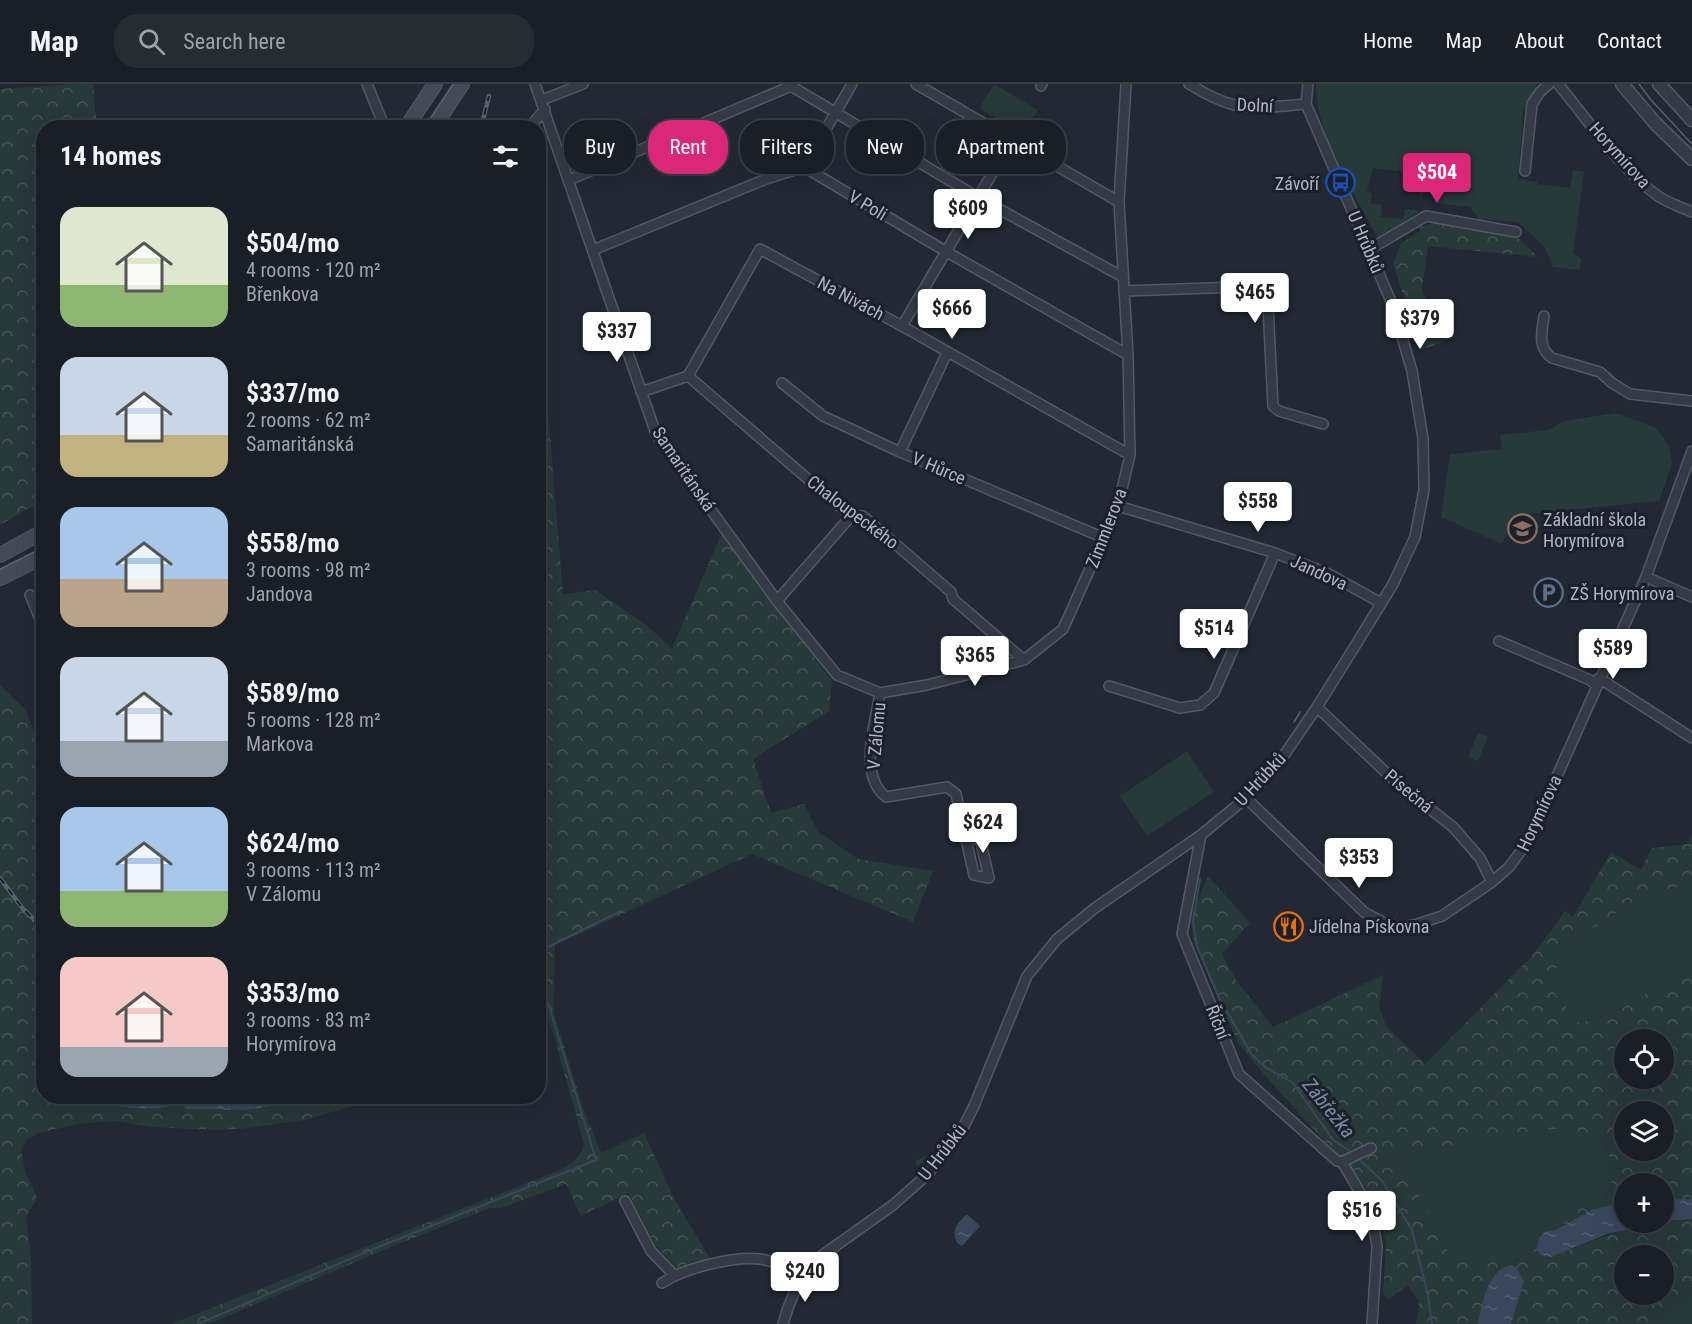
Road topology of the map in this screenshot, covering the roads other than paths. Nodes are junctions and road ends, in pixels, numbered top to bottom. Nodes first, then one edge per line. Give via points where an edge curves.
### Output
1 (435, 84) edge
2 (462, 84) edge
3 (536, 84) edge
4 (584, 84) edge
5 (852, 84) edge
6 (916, 84) edge
7 (1126, 84) edge
8 (1189, 84) edge
9 (1308, 84) edge
10 (1549, 84) edge
11 (1558, 84) edge
12 (1622, 84) edge
13 (1659, 84) edge
14 (368, 86) edge
15 (1306, 104) junction
16 (543, 105) junction
17 (836, 114) junction
18 (382, 120) edge
19 (411, 120) edge
20 (438, 120) edge
21 (534, 120) edge
22 (832, 120) edge
23 (978, 120) edge
24 (1692, 120) edge
25 (1692, 159) edge
26 (1066, 171) edge
27 (1526, 171) dead end
28 (780, 174) edge
29 (816, 174) edge
30 (993, 174) edge
31 (569, 180) junction
32 (979, 198) junction
33 (1119, 202) junction
34 (1692, 212) edge
35 (1516, 232) dead end
36 (1370, 249) junction
37 (593, 250) junction
38 (945, 251) junction
39 (1124, 277) junction
40 (1124, 291) junction
41 (1544, 316) dead end
42 (902, 326) junction
43 (947, 353) junction
44 (1128, 355) junction
45 (688, 376) junction
46 (782, 383) dead end
47 (641, 392) junction
48 (1692, 401) edge
49 (1323, 423) dead end
50 (1692, 451) edge
51 (900, 452) junction
52 (1130, 454) junction
53 (1118, 506) junction
54 (851, 516) junction
55 (36, 535) edge
56 (1104, 538) junction
57 (1275, 553) junction
58 (0, 555) edge
59 (36, 560) edge
60 (1646, 577) junction
61 (0, 578) edge
62 (30, 595) dead end
63 (1692, 597) edge
64 (777, 601) junction
65 (1381, 603) junction
66 (36, 610) edge
67 (1499, 641) dead end
68 (1024, 660) junction
69 (1598, 682) junction
70 (1109, 686) dead end
71 (880, 693) junction
72 (1317, 707) junction
73 (1692, 738) edge
74 (1246, 798) junction
75 (1201, 835) junction
76 (966, 839) junction
77 (1492, 882) junction
78 (1371, 1148) dead end
79 (1344, 1161) junction
80 (625, 1201) dead end
81 (804, 1273) junction
82 (674, 1275) junction
83 (662, 1283) dead end
84 (783, 1324) edge
85 (1372, 1324) edge

1 - 19 main road
2 - 20 main road
3 - 16 street, Samaritánská
4 - 16 street
5 - 17 street
6 - 23 street
7 - 33 street, Zimmlerova
8 - 15 street, Dolní via 1233,105
9 - 15 street
10 - 27 street via 1532,104
11 - 34 street, Horymírova via 1641,182 1661,198
12 - 25 street
13 - 24 street
14 - 18 street
15 - 36 street, U Hrůbků
16 - 21 street
16 - 31 street, Samaritánská
17 - 22 street
17 - 31 street via 791,86
17 - 32 street
26 - 33 street
28 - 37 street
29 - 38 street, V Poli
30 - 32 street
31 - 37 street, Samaritánská
32 - 38 street
32 - 39 street
33 - 39 street, Zimmlerova
35 - 36 street via 1426,216
36 - 65 street, U Hrůbků via 1393,306 1412,371 1423,439 1424,490 1414,537
37 - 47 street, Samaritánská
38 - 42 street
38 - 44 street, V Poli
39 - 40 street, Zimmlerova
40 - 44 street, Zimmlerova
40 - 49 street via 1267,286 1273,406
41 - 48 street via 1541,342 1552,358 1600,372 1630,394
42 - 43 street, Na Nivách
42 - 45 street, Na Nivách via 760,249
43 - 51 street
43 - 52 street, Na Nivách
44 - 52 street, Zimmlerova
45 - 47 street
45 - 54 street, Chaloupeckého
46 - 51 street, V Hůrce via 822,416
47 - 64 street, Samaritánská via 656,434
50 - 60 street, Horymírova
51 - 56 street, V Hůrce
52 - 53 street, Zimmlerova
53 - 56 street, Zimmlerova
53 - 57 street, Jandova
54 - 64 street
54 - 68 street, Chaloupeckého via 863,516
55 - 58 main road
56 - 68 street, Zimmlerova via 1063,629
57 - 65 street, Jandova via 1327,573
57 - 70 street via 1214,693 1200,705 1180,708
59 - 61 main road
60 - 63 street
60 - 69 street, Horymírova
62 - 66 street
64 - 71 street via 837,675
65 - 72 street, U Hrůbků
67 - 69 street
68 - 71 street, Zimmlerova
69 - 73 street
69 - 77 street, Horymírova via 1527,843
71 - 76 street, V Zálomu via 870,764 878,790 886,797 947,787 956,794
72 - 74 street, U Hrůbků via 1278,764
72 - 77 street, Písečná via 1397,783 1453,827 1480,858
74 - 75 street, U Hrůbků
74 - 77 street, Horymírova via 1364,912 1388,925 1414,925 1442,916
75 - 79 street, Říční via 1182,934 1239,1074 1337,1161
75 - 81 street, U Hrůbků via 1095,908 1058,939 1027,976 961,1132 928,1174 893,1205 825,1252
76 - 76 street, V Zálomu via 980,838 989,878 974,875
78 - 79 street
79 - 85 street via 1371,1211 1377,1246
80 - 82 street via 651,1251
81 - 82 street via 761,1259 728,1261
81 - 84 street, U Hrůbků
82 - 83 street

